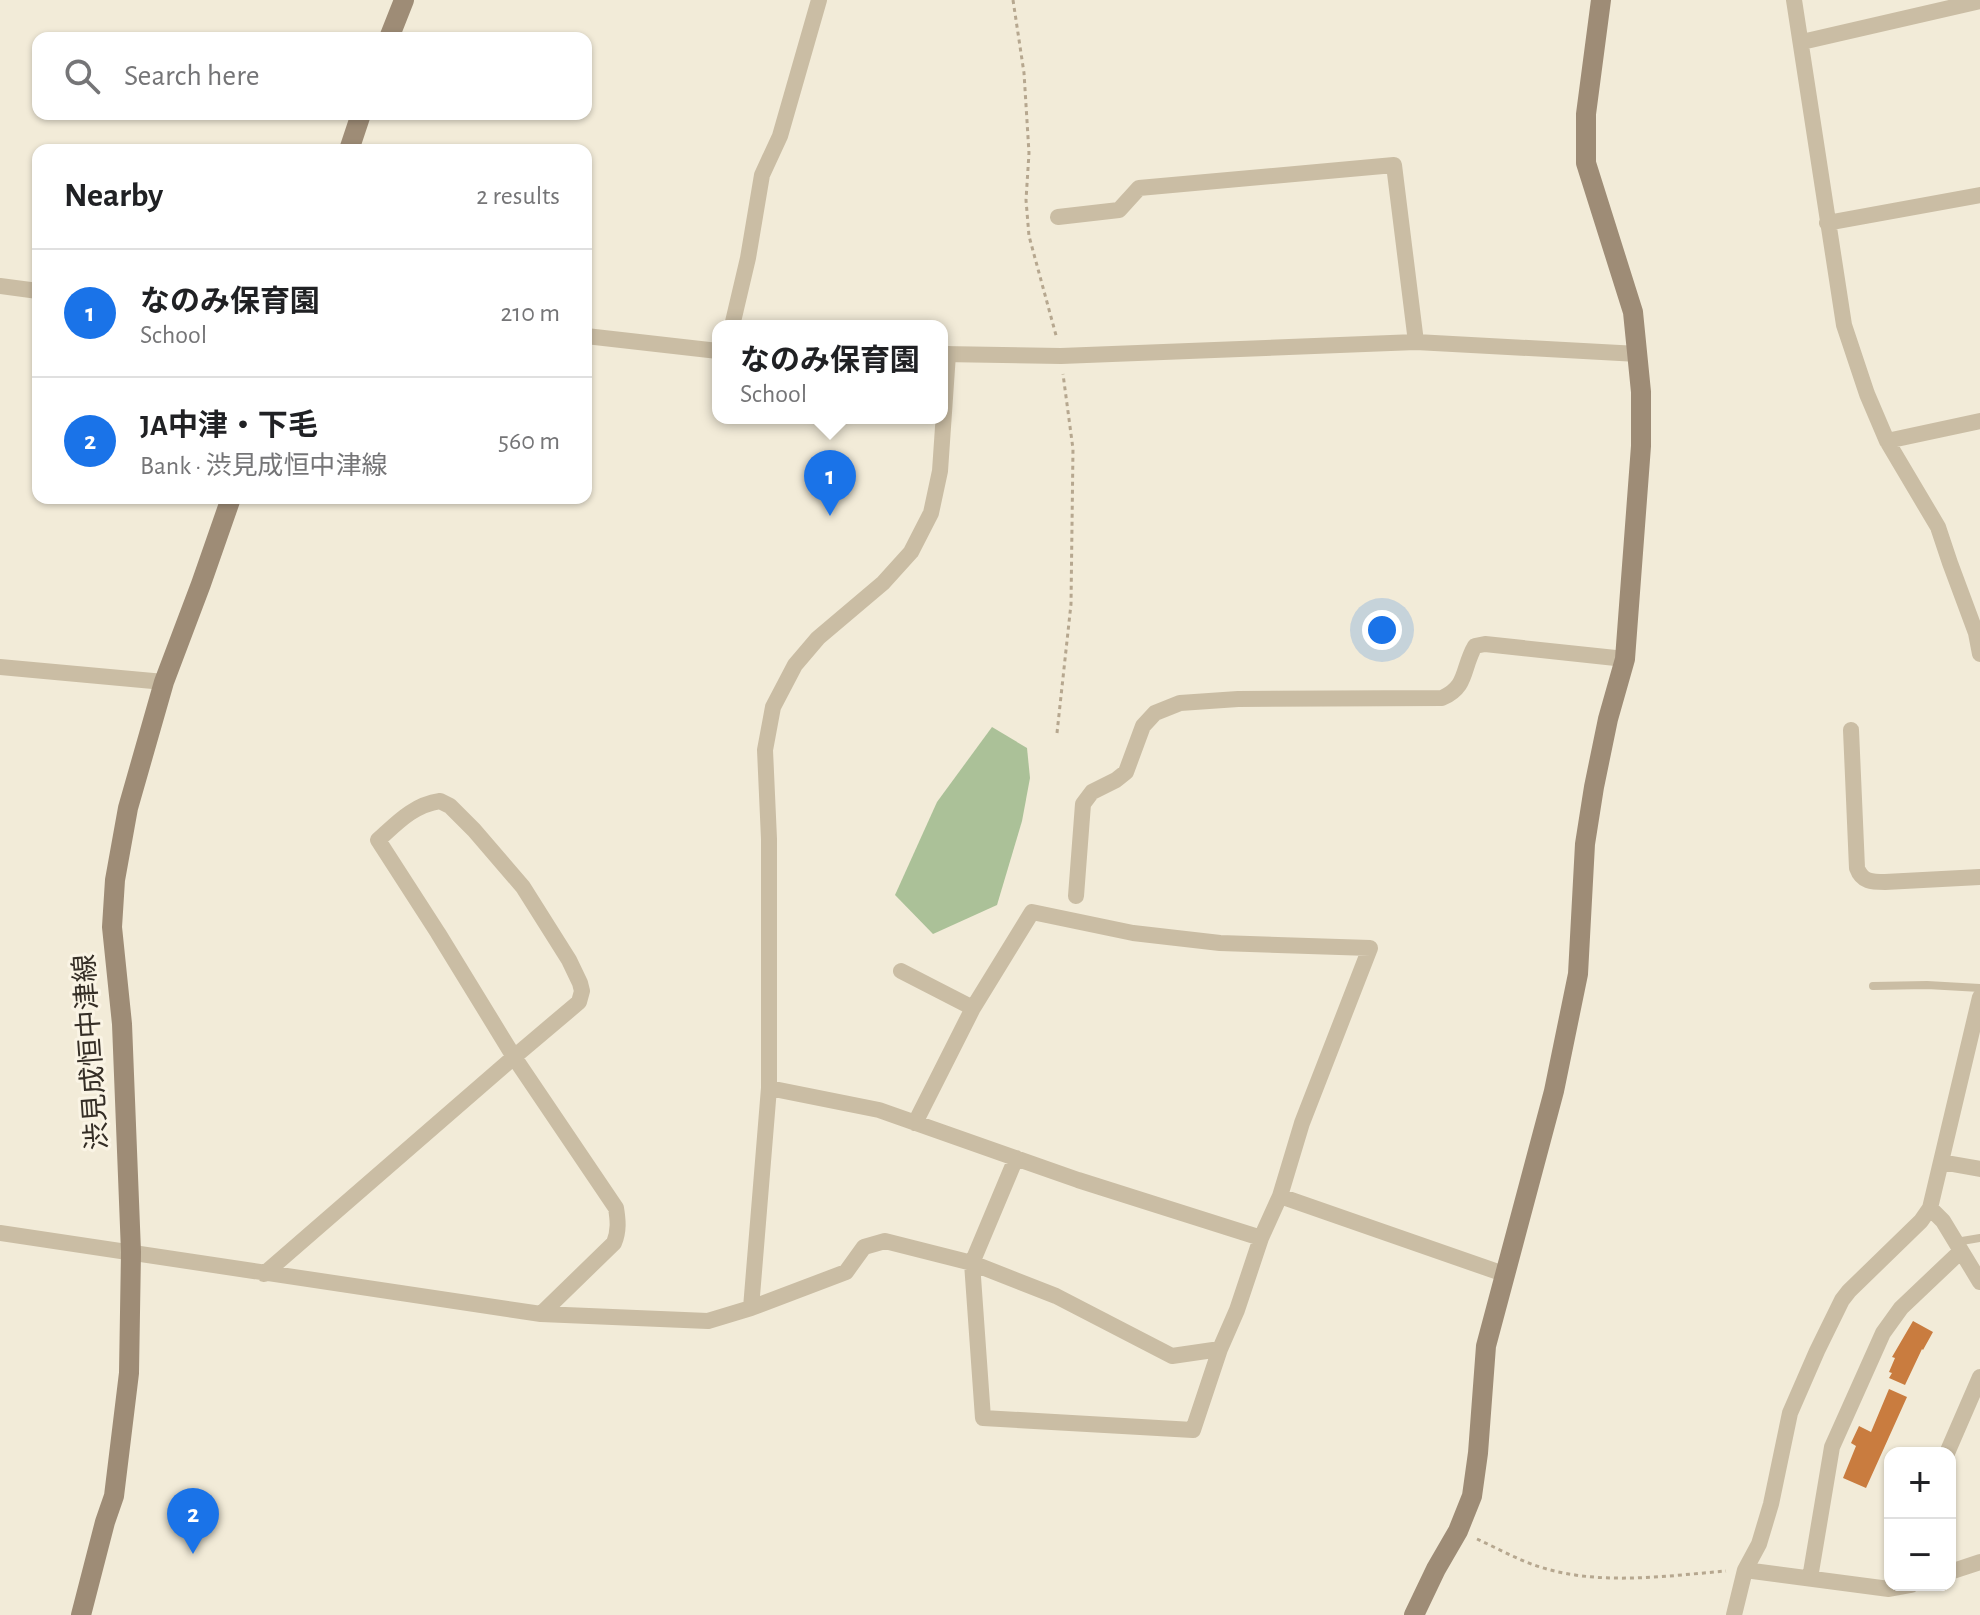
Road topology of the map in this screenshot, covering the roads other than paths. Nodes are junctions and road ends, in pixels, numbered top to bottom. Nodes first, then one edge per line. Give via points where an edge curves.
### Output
1 (404, 0) edge
2 (819, 0) edge
3 (1601, 0) edge
4 (1794, 0) edge
5 (1980, 1) edge
6 (391, 32) edge
7 (1802, 42) junction
8 (359, 120) edge
9 (351, 144) edge
10 (1980, 195) edge
11 (1058, 217) dead end
12 (1827, 223) junction
13 (0, 286) edge
14 (32, 290) edge
15 (733, 320) edge
16 (592, 337) edge
17 (1416, 342) junction
18 (712, 350) edge
19 (948, 354) edge
20 (1638, 354) junction
21 (1980, 421) edge
22 (942, 424) edge
23 (1887, 441) junction
24 (229, 504) edge
25 (1980, 654) edge
26 (1625, 659) junction
27 (0, 667) edge
28 (164, 682) junction
29 (1851, 730) dead end
30 (1980, 877) edge
31 (1076, 896) dead end
32 (901, 971) dead end
33 (1873, 986) dead end
34 (1980, 988) edge
35 (1980, 997) edge
36 (973, 1008) junction
37 (514, 1057) junction
38 (769, 1088) junction
39 (915, 1123) junction
40 (1016, 1158) junction
41 (1941, 1162) junction
42 (1980, 1169) edge
43 (1280, 1196) junction
44 (1930, 1208) junction
45 (0, 1233) edge
46 (1261, 1238) junction
47 (1980, 1238) edge
48 (1959, 1246) junction
49 (131, 1252) junction
50 (972, 1263) junction
51 (264, 1274) junction
52 (1504, 1274) junction
53 (1980, 1282) edge
54 (751, 1308) junction
55 (541, 1314) junction
56 (1220, 1349) junction
57 (1980, 1377) edge
58 (1950, 1447) edge
59 (1980, 1562) edge
60 (1745, 1570) junction
61 (1956, 1570) edge
62 (1810, 1578) junction
63 (1884, 1586) edge
64 (81, 1615) edge
65 (1414, 1615) edge
66 (1734, 1615) edge

1 - 6 street
2 - 15 street via 780,136 762,175
3 - 20 street via 1586,114 1586,163 1633,312
4 - 7 street
5 - 7 street
7 - 12 street
8 - 9 street
10 - 12 street
11 - 17 street via 1119,210 1139,188 1394,165
12 - 23 street via 1844,325
13 - 14 street
16 - 18 street
17 - 19 street via 1061,356
17 - 20 street
20 - 26 street via 1641,446
21 - 23 street
22 - 38 street via 931,513 911,552 818,638 795,665 773,707 765,750
23 - 25 street via 1938,527
24 - 28 street, 渋見成恒中津線
26 - 31 street via 1485,644 1475,646 1459,688 1442,698 1238,699 1180,703 1155,713 1143,726 1126,772 1092,792 1083,804
26 - 52 street via 1585,844 1578,974 1554,1091
27 - 28 street
28 - 49 street, 渋見成恒中津線 via 128,808 112,927 122,1024
29 - 30 street via 1860,875 1870,882
32 - 36 street
33 - 34 lane
35 - 41 street
36 - 39 street
36 - 43 street via 1032,912 1133,933 1220,943 1370,948 1302,1123
37 - 37 street via 378,840 426,803 450,806 513,875 580,983 579,1002
37 - 51 street
37 - 55 street via 616,1208 618,1222 614,1243
38 - 39 street via 879,1110
38 - 54 street
39 - 40 street
40 - 46 street
40 - 50 street
41 - 42 street
41 - 44 street
43 - 46 street
43 - 52 street
44 - 48 street
44 - 60 street via 1842,1300 1790,1413 1771,1504
45 - 49 street
46 - 56 street
47 - 48 lane
48 - 53 street
48 - 62 street via 1883,1333 1832,1447
49 - 51 street
49 - 64 street, 渋見成恒中津線 via 129,1373 114,1496
50 - 54 street via 885,1241 864,1247 846,1272
50 - 56 street via 1056,1296 1172,1356
50 - 56 street via 983,1418 1193,1430
51 - 55 street
52 - 65 street via 1486,1346 1472,1496
54 - 55 street via 708,1321
57 - 58 street
59 - 61 street
60 - 62 street
60 - 66 street
62 - 63 street

